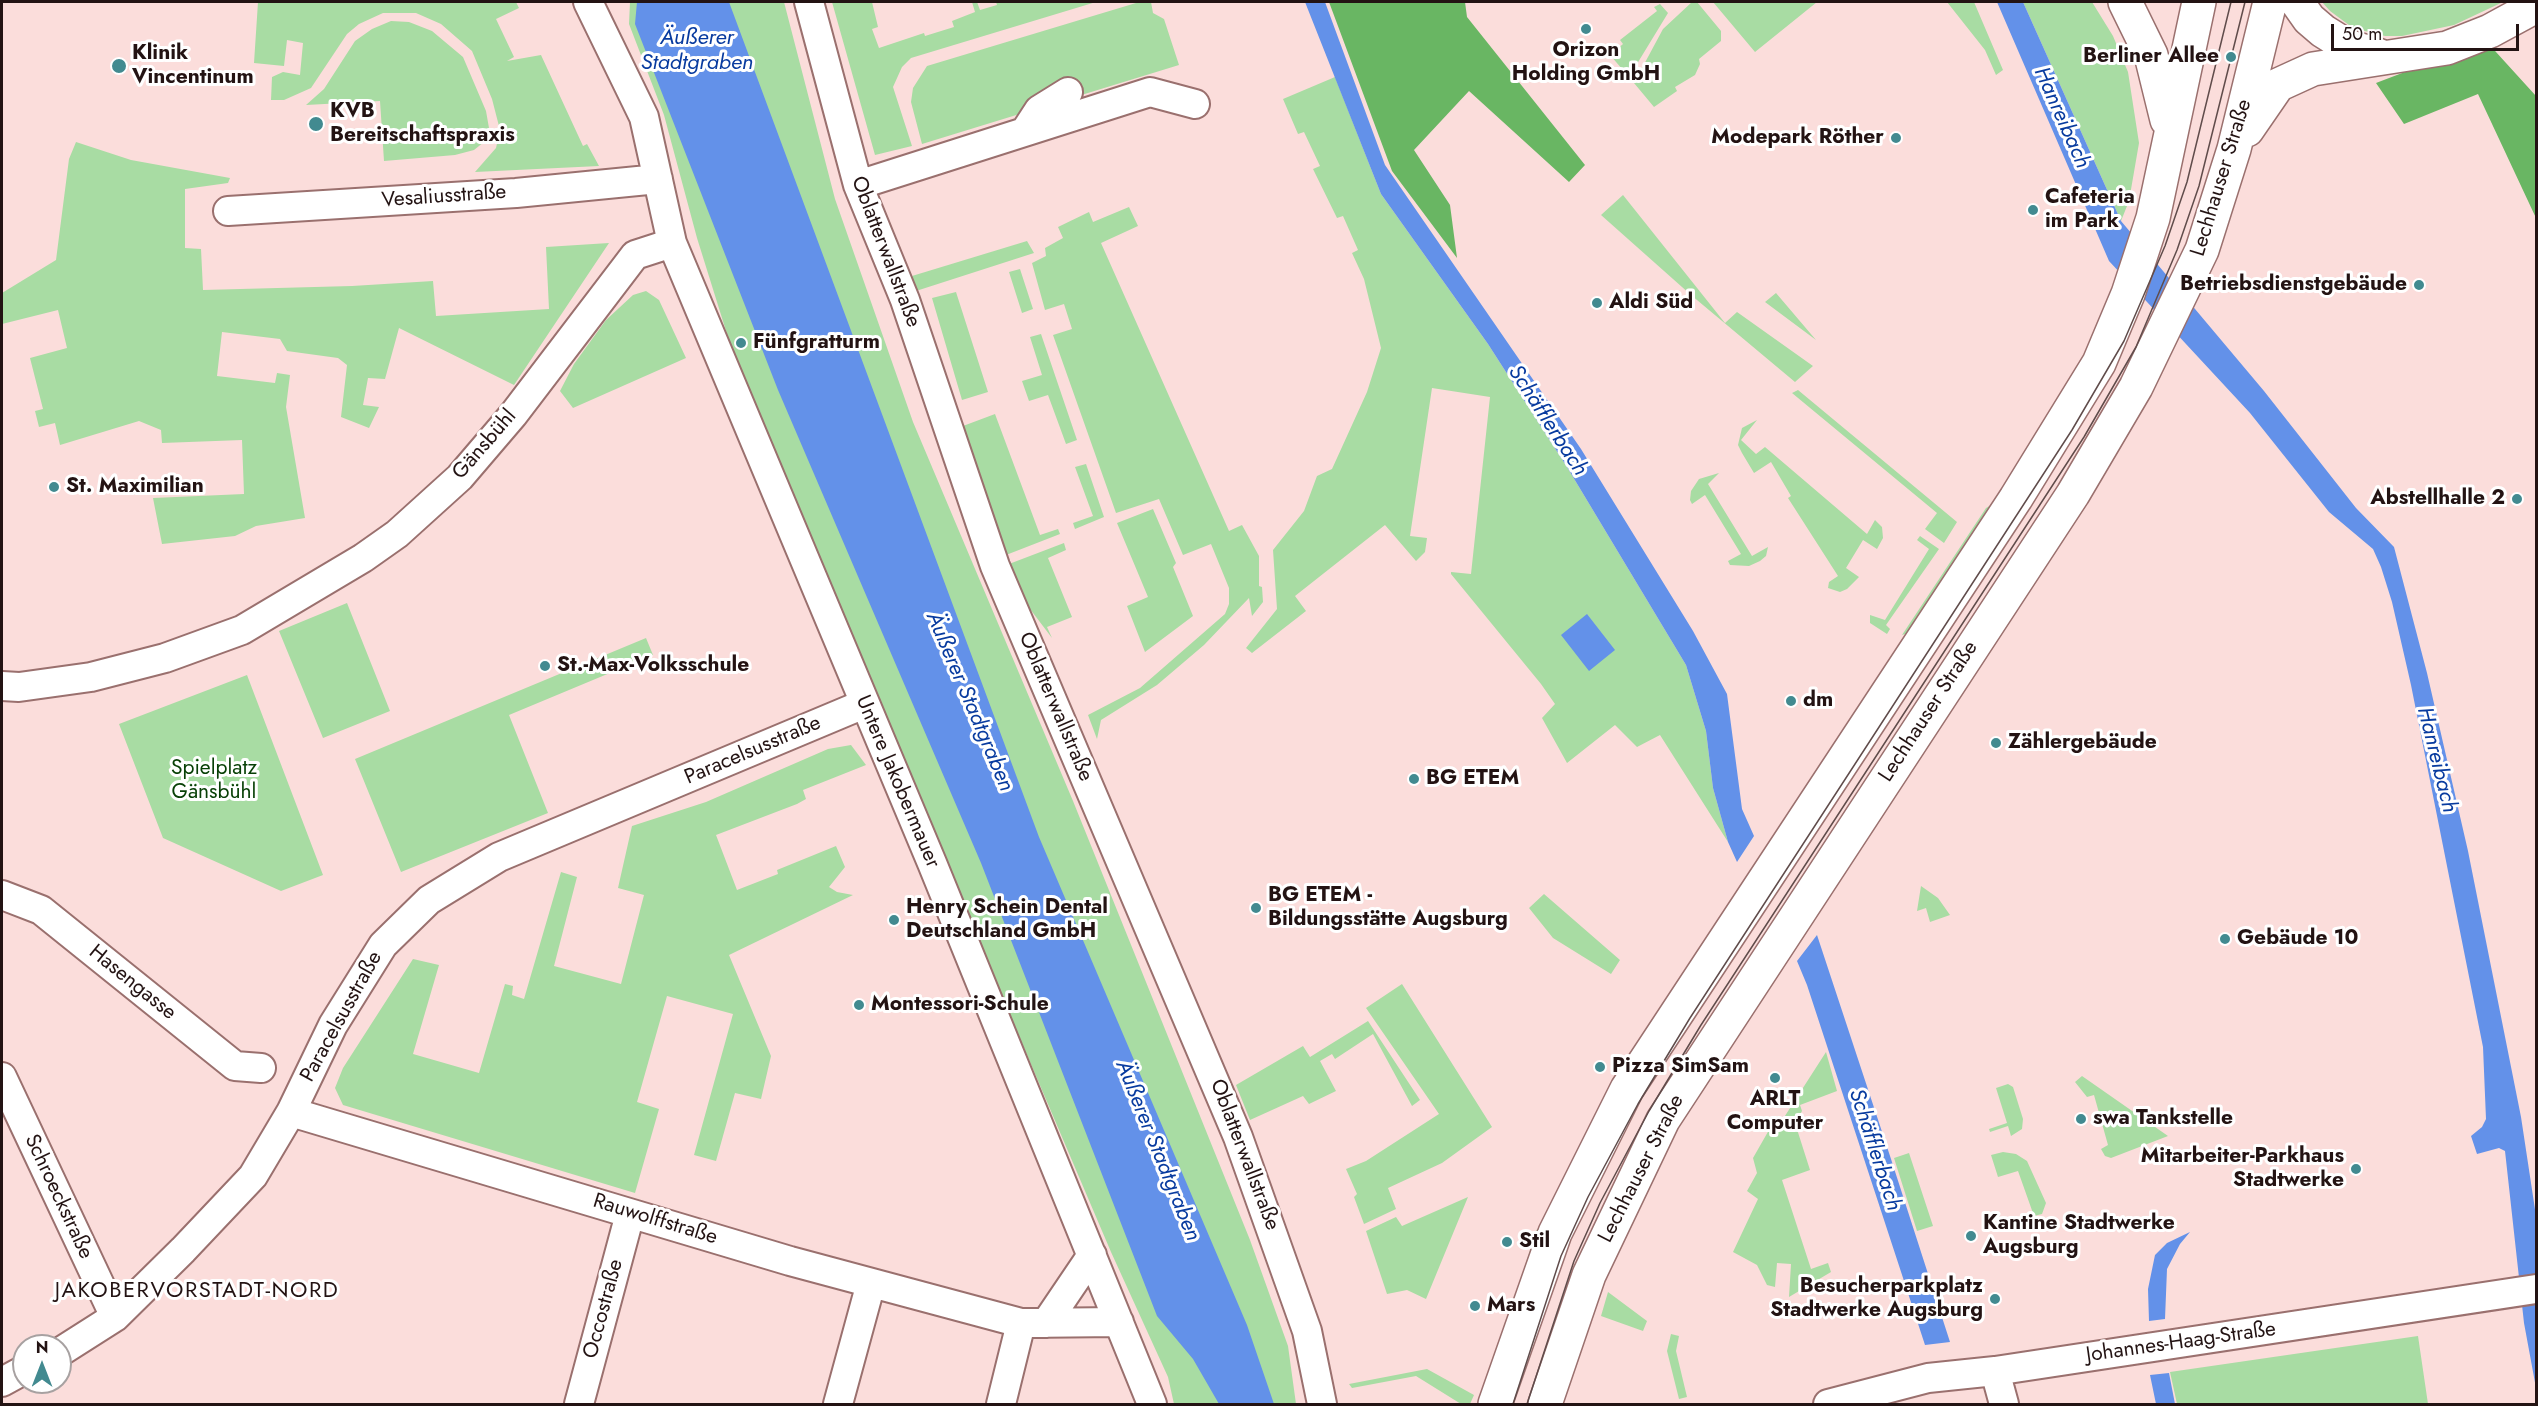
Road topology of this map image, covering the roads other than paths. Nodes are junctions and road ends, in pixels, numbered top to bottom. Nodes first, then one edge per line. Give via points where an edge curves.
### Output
1 (588, 2) edge
2 (809, 2) edge
3 (2125, 2) edge
4 (2199, 2) edge
5 (2270, 2) edge
6 (2297, 2) edge
7 (2527, 11) edge
8 (2391, 58) junction
9 (1068, 92) dead end
10 (1195, 104) dead end
11 (1024, 132) junction
12 (2170, 133) junction
13 (2234, 148) junction
14 (658, 179) junction
15 (858, 185) junction
16 (228, 211) dead end
17 (672, 243) junction
18 (10, 686) edge
19 (864, 704) junction
20 (2, 895) edge
21 (261, 1068) dead end
22 (2, 1077) edge
23 (291, 1112) junction
24 (630, 1214) junction
25 (1092, 1255) junction
26 (871, 1283) junction
27 (2536, 1289) edge
28 (115, 1317) junction
29 (1119, 1322) junction
30 (1033, 1323) junction
31 (72, 1346) edge
32 (1995, 1371) junction
33 (579, 1404) edge
34 (838, 1404) edge
35 (1001, 1404) edge
36 (1152, 1404) edge
37 (1322, 1404) edge
38 (1496, 1404) edge
39 (1545, 1404) edge
40 (1828, 1404) edge
41 (2004, 1404) edge

1 - 14 street via 644,117
2 - 15 street, Oblatterwallstraße
3 - 12 street via 2151,55
4 - 12 street
5 - 13 street, Lechhauser Straße
6 - 8 street via 2323,32 2347,46
7 - 8 street via 2447,48
8 - 13 street via 2313,69 2278,85
9 - 11 street via 1040,110
10 - 11 street via 1150,92
11 - 15 street
12 - 38 street via 2153,218 2128,294 2099,363 2016,498 1627,1089 1556,1233
13 - 39 street, Lechhauser Straße via 2202,250 2136,387 2073,494 1663,1120 1589,1275
14 - 16 street, Vesaliusstraße via 516,193
14 - 17 street
15 - 37 street, Oblatterwallstraße via 905,300 995,566 1242,1148 1307,1331
17 - 18 street, Gänsbühl via 635,255 513,415 460,477 397,534 363,558 242,630 165,658 92,677
17 - 19 street, Untere Jakobermauer
19 - 23 street, Paracelsusstraße via 499,857 429,900 383,945 333,1025
19 - 25 street, Untere Jakobermauer
20 - 21 street, Hasengasse via 41,910 235,1066
22 - 28 street, Schroeckstraße
23 - 24 street, Rauwolffstraße
23 - 28 street, Paracelsusstraße via 253,1176
24 - 26 street, Rauwolffstraße
24 - 33 street, Occostraße
25 - 29 street, Untere Jakobermauer
25 - 30 street
26 - 30 street, Rauwolffstraße
26 - 34 street
27 - 32 street, Johannes-Haag-Straße
28 - 31 street, Paracelsusstraße
29 - 30 street
29 - 36 street, Untere Jakobermauer
30 - 35 street
32 - 40 street, Johannes-Haag-Straße via 1928,1378
32 - 41 street

